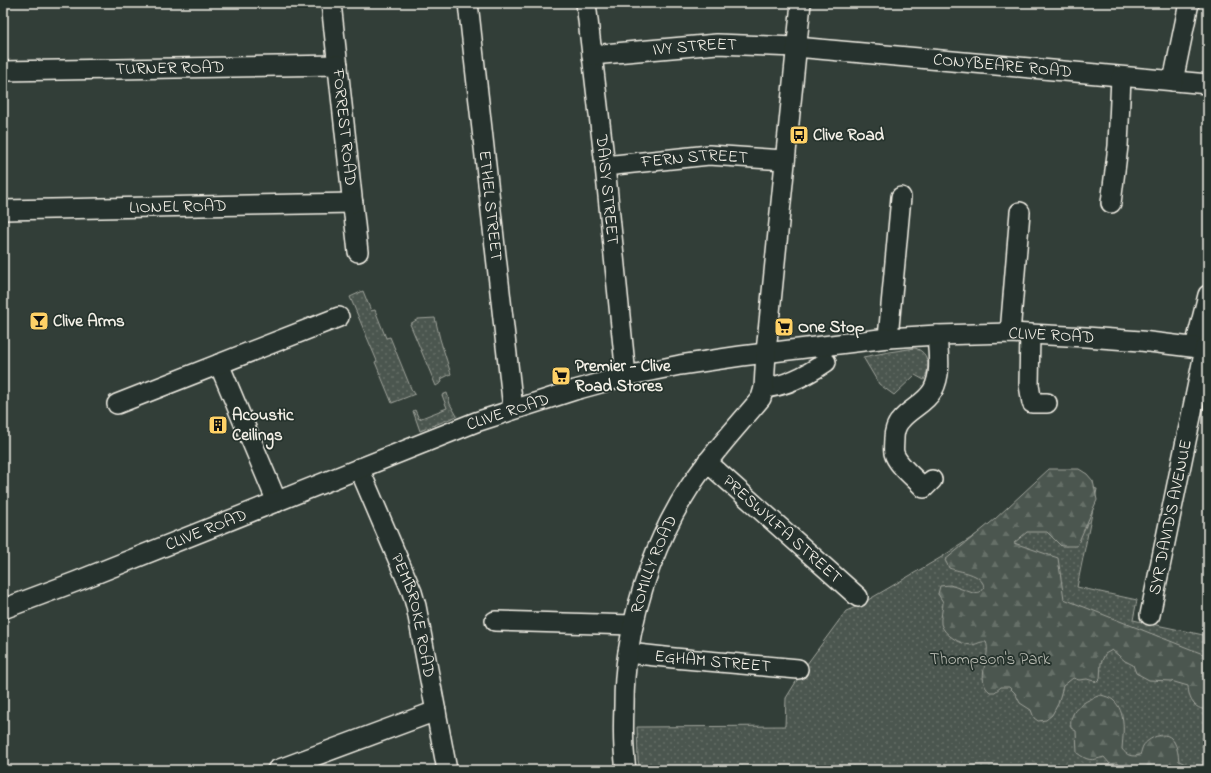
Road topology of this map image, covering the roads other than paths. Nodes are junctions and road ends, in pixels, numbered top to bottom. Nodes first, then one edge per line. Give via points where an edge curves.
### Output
1 (331, 3) edge
2 (468, 3) edge
3 (586, 3) edge
4 (801, 3) edge
5 (1189, 3) edge
6 (796, 47) junction
7 (592, 55) junction
8 (338, 65) junction
9 (3, 72) edge
10 (1121, 77) junction
11 (1173, 81) junction
12 (1208, 84) edge
13 (785, 160) junction
14 (605, 166) junction
15 (901, 197) dead end
16 (352, 203) junction
17 (1111, 203) dead end
18 (3, 210) edge
19 (1020, 212) dead end
20 (358, 252) dead end
21 (1208, 295) edge
22 (339, 317) dead end
23 (1010, 333) junction
24 (1030, 334) junction
25 (937, 335) junction
26 (888, 338) junction
27 (1202, 348) edge
28 (766, 352) junction
29 (826, 362) dead end
30 (219, 364) junction
31 (626, 376) junction
32 (764, 388) junction
33 (1047, 403) dead end
34 (117, 404) dead end
35 (513, 410) junction
36 (707, 462) junction
37 (359, 468) junction
38 (932, 480) dead end
39 (277, 502) junction
40 (858, 597) dead end
41 (3, 609) edge
42 (1150, 615) dead end
43 (495, 621) dead end
44 (633, 625) junction
45 (628, 653) junction
46 (798, 669) dead end
47 (436, 711) junction
48 (277, 770) edge
49 (447, 770) edge
50 (626, 770) edge

1 - 8 street, FORREST ROAD
2 - 35 street, ETHEL STREET
3 - 7 street, DAISY STREET
4 - 6 street, ROMILLY ROAD
5 - 11 street
6 - 7 street, IVY STREET via 717,44
6 - 10 street, CONYBEARE ROAD
6 - 13 street, ROMILLY ROAD
7 - 14 street, DAISY STREET
8 - 9 street, TURNER ROAD
8 - 16 street, FORREST ROAD
10 - 11 street, CONYBEARE ROAD
10 - 17 street via 1118,146
11 - 12 street, CONYBEARE ROAD
13 - 14 street, FERN STREET via 709,155
13 - 28 street, ROMILLY ROAD
14 - 31 street, DAISY STREET
15 - 26 street
16 - 18 street, LIONEL ROAD
16 - 20 street, FORREST ROAD
19 - 23 street
21 - 27 street, SYR DAVID'S AVENUE
22 - 30 street
23 - 24 street, CLIVE ROAD
23 - 25 street, CLIVE ROAD
24 - 27 street, CLIVE ROAD via 1141,340
24 - 33 street via 1022,385 1032,403
25 - 26 street, CLIVE ROAD
25 - 38 street via 938,378 933,390 925,400 892,417 894,454 898,462 924,488
26 - 28 street, CLIVE ROAD
27 - 42 street, SYR DAVID'S AVENUE
28 - 31 street, CLIVE ROAD
28 - 32 street, ROMILLY ROAD
29 - 32 street via 805,376
30 - 34 street
30 - 39 street
31 - 35 street, CLIVE ROAD
32 - 36 street, ROMILLY ROAD via 761,398
35 - 37 street, CLIVE ROAD
36 - 40 street, PRESWYLFA STREET
36 - 44 street, ROMILLY ROAD via 669,523 650,569
37 - 39 street, CLIVE ROAD
37 - 47 street, PEMBROKE ROAD via 412,592
39 - 41 street, CLIVE ROAD
43 - 44 street
44 - 45 street, ROMILLY ROAD
45 - 46 street, EGHAM STREET
45 - 50 street, ROMILLY ROAD via 623,728
47 - 48 street
47 - 49 street, PEMBROKE ROAD

